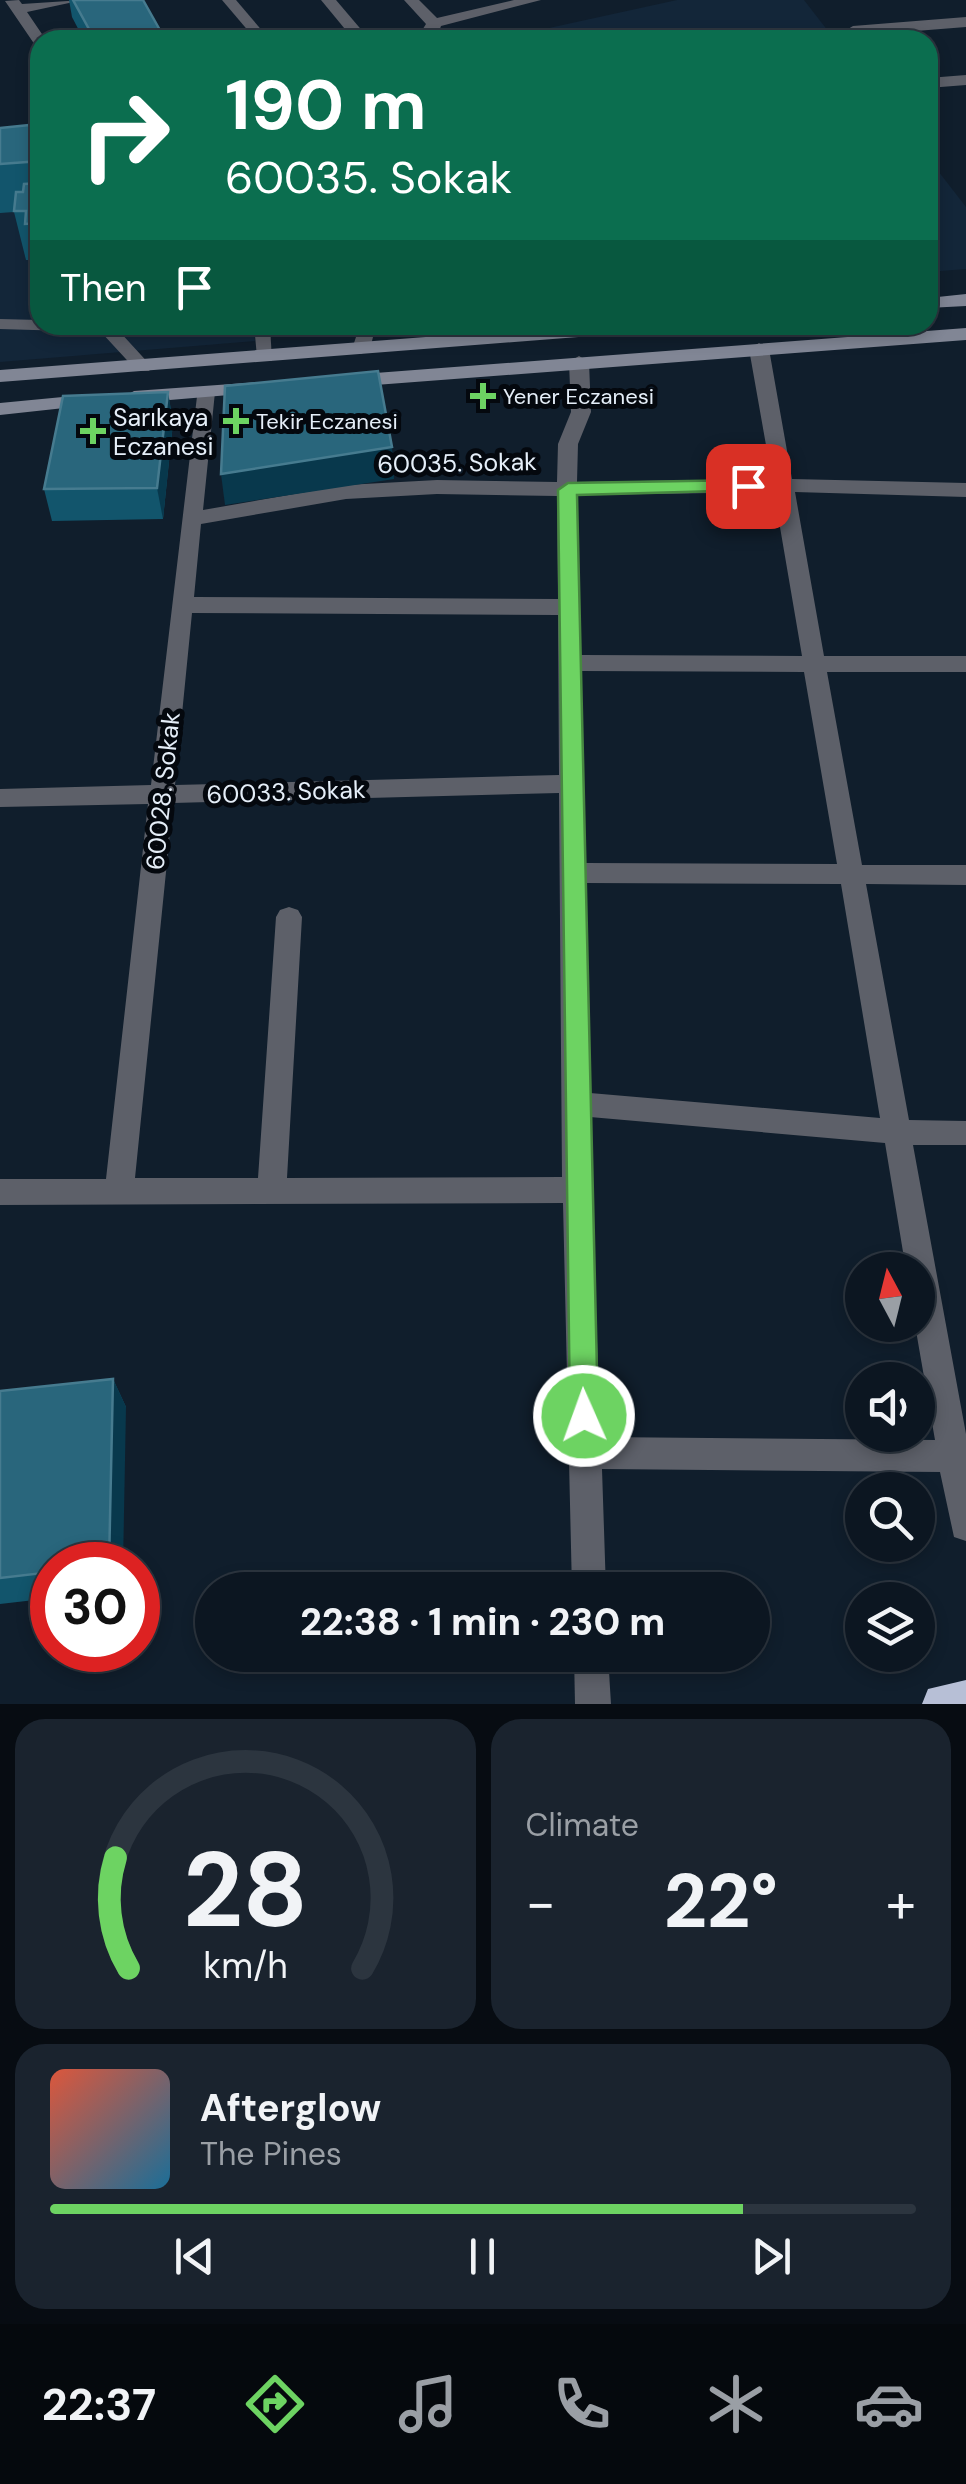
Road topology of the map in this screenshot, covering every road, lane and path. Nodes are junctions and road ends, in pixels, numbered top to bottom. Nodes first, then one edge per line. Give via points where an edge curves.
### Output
1 (76, 0) edge
2 (229, 0) edge
3 (328, 0) edge
4 (411, 0) edge
5 (534, 0) edge
6 (15, 4) edge
7 (966, 22) edge
8 (434, 23) junction
9 (32, 30) edge
10 (254, 30) edge
11 (354, 30) edge
12 (432, 30) edge
13 (866, 30) edge
14 (966, 80) edge
15 (938, 83) edge
16 (966, 300) edge
17 (938, 302) edge
18 (0, 324) edge
19 (30, 325) edge
20 (966, 334) edge
21 (113, 335) edge
22 (263, 335) edge
23 (365, 335) edge
24 (450, 335) edge
25 (361, 349) junction
26 (760, 350) junction
27 (266, 357) junction
28 (578, 362) junction
29 (143, 367) junction
30 (0, 376) edge
31 (323, 383) edge
32 (284, 386) edge
33 (206, 392) junction
34 (0, 409) edge
35 (784, 485) junction
36 (568, 490) junction
37 (966, 490) edge
38 (192, 519) junction
39 (182, 605) junction
40 (569, 607) junction
41 (570, 663) junction
42 (815, 663) junction
43 (966, 664) edge
44 (572, 784) junction
45 (162, 796) junction
46 (0, 798) edge
47 (572, 873) junction
48 (852, 874) junction
49 (966, 875) edge
50 (289, 917) dead end
51 (576, 1104) junction
52 (897, 1132) junction
53 (966, 1133) edge
54 (119, 1190) junction
55 (272, 1190) junction
56 (578, 1190) junction
57 (0, 1192) edge
58 (585, 1453) junction
59 (960, 1456) edge
60 (966, 1526) edge
61 (588, 1572) edge
62 (592, 1672) edge
63 (966, 1701) edge
64 (593, 1704) edge
65 (943, 1704) edge

1 - 6 street
2 - 10 lane
3 - 11 street
4 - 8 street
5 - 8 street
6 - 9 street
7 - 13 street
8 - 12 street
14 - 15 street
16 - 17 main road
18 - 19 lane
20 - 26 main road
21 - 29 lane
22 - 27 lane
23 - 25 lane
24 - 25 main road
25 - 27 main road
26 - 28 main road
26 - 35 street
27 - 29 main road
28 - 31 main road
28 - 36 street via 580,412 568,444
29 - 30 main road
32 - 33 main road
33 - 34 main road
33 - 38 street, 60028. Sokak
35 - 36 street, 60035. Sokak
35 - 37 street, 60035. Sokak
35 - 42 street
36 - 38 street, 60035. Sokak via 346,492
36 - 40 street
38 - 39 street, 60028. Sokak
39 - 40 street
39 - 45 street, 60028. Sokak
40 - 41 street
41 - 42 street
41 - 44 street
42 - 43 street
42 - 48 street
44 - 45 street, 60033. Sokak
44 - 47 street
45 - 46 street, 60033. Sokak
45 - 54 street, 60028. Sokak
47 - 48 street
47 - 51 street
48 - 49 street
48 - 52 street
50 - 55 street
51 - 52 street
51 - 56 street
52 - 53 street
52 - 59 street
54 - 55 street
54 - 57 street
55 - 56 street
56 - 58 street
58 - 59 street
58 - 61 street
59 - 60 street
62 - 64 street
63 - 65 highway

